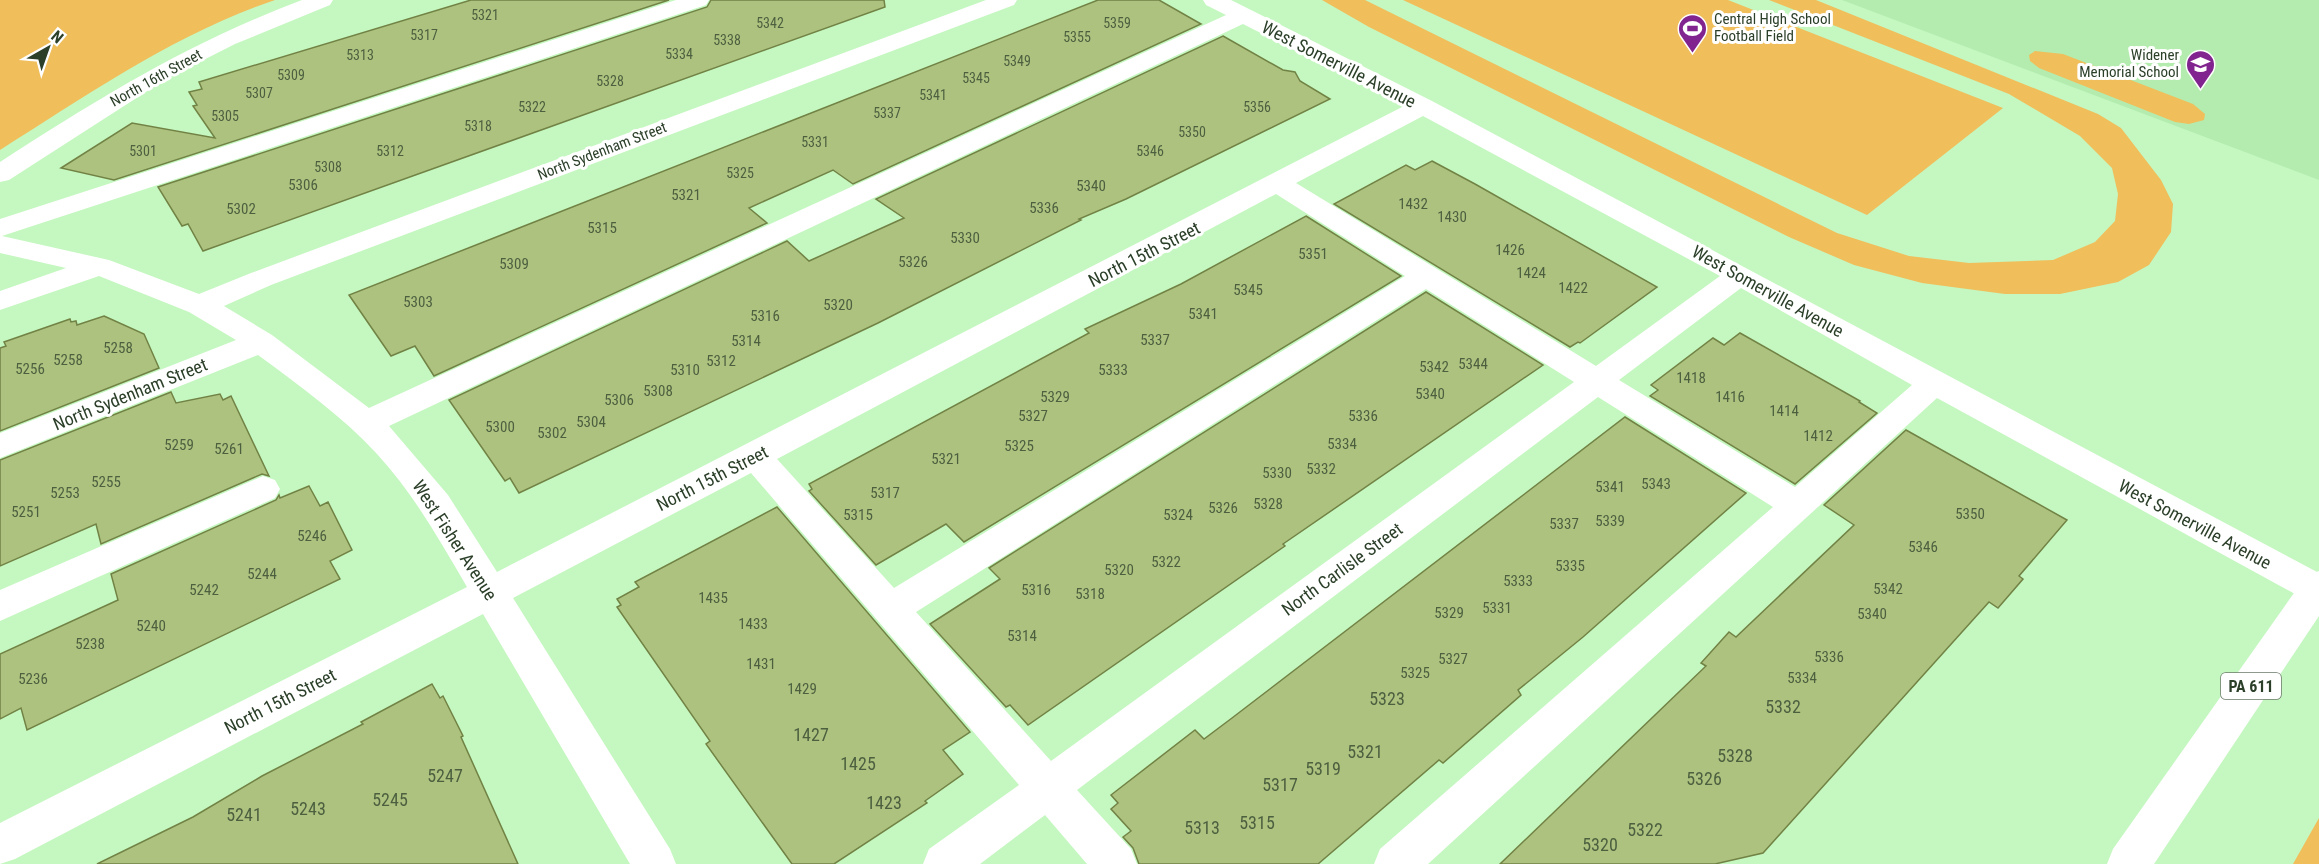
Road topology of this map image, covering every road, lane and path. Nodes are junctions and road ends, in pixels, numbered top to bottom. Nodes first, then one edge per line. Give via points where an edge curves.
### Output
1 (322, 0) edge
2 (698, 0) edge
3 (1006, 0) edge
4 (1214, 0) edge
5 (1241, 16) junction
6 (1423, 106) junction
7 (0, 174) edge
8 (1278, 184) junction
9 (0, 228) edge
10 (0, 244) edge
11 (99, 266) junction
12 (1740, 275) junction
13 (1427, 276) junction
14 (0, 301) edge
15 (200, 305) junction
16 (261, 342) junction
17 (1596, 382) junction
18 (1934, 383) junction
19 (366, 423) junction
20 (0, 446) edge
21 (755, 456) junction
22 (263, 489) dead end
23 (1797, 505) junction
24 (2318, 589) edge
25 (490, 593) junction
26 (0, 606) edge
27 (890, 610) junction
28 (1047, 788) junction
29 (0, 845) edge
30 (654, 864) edge
31 (945, 864) edge
32 (1114, 864) edge
33 (1396, 864) edge
34 (2129, 864) edge

1 - 7 street, North 16th Street via 203,52 136,87
2 - 9 street
3 - 15 street, North Sydenham Street
4 - 5 street, West Somerville Avenue
5 - 6 street, West Somerville Avenue
5 - 19 street
6 - 8 street, North 15th Street
6 - 12 street, West Somerville Avenue
8 - 13 street
8 - 21 street, North 15th Street
10 - 11 street, West Fisher Avenue
11 - 14 street
11 - 15 street, West Fisher Avenue
12 - 17 street, North Carlisle Street
12 - 18 street, West Somerville Avenue
13 - 17 street
13 - 27 street
15 - 16 street, West Fisher Avenue
16 - 19 street, West Fisher Avenue
16 - 20 street, North Sydenham Street
17 - 23 street
17 - 28 street, North Carlisle Street
18 - 23 street
18 - 24 street, West Somerville Avenue
19 - 25 street, West Fisher Avenue via 436,504
21 - 25 street, North 15th Street
21 - 27 street
22 - 26 street
23 - 33 street
24 - 34 street, PA 611
25 - 29 street, North 15th Street
25 - 30 street, West Fisher Avenue
27 - 28 street
28 - 31 street, North Carlisle Street
28 - 32 street

